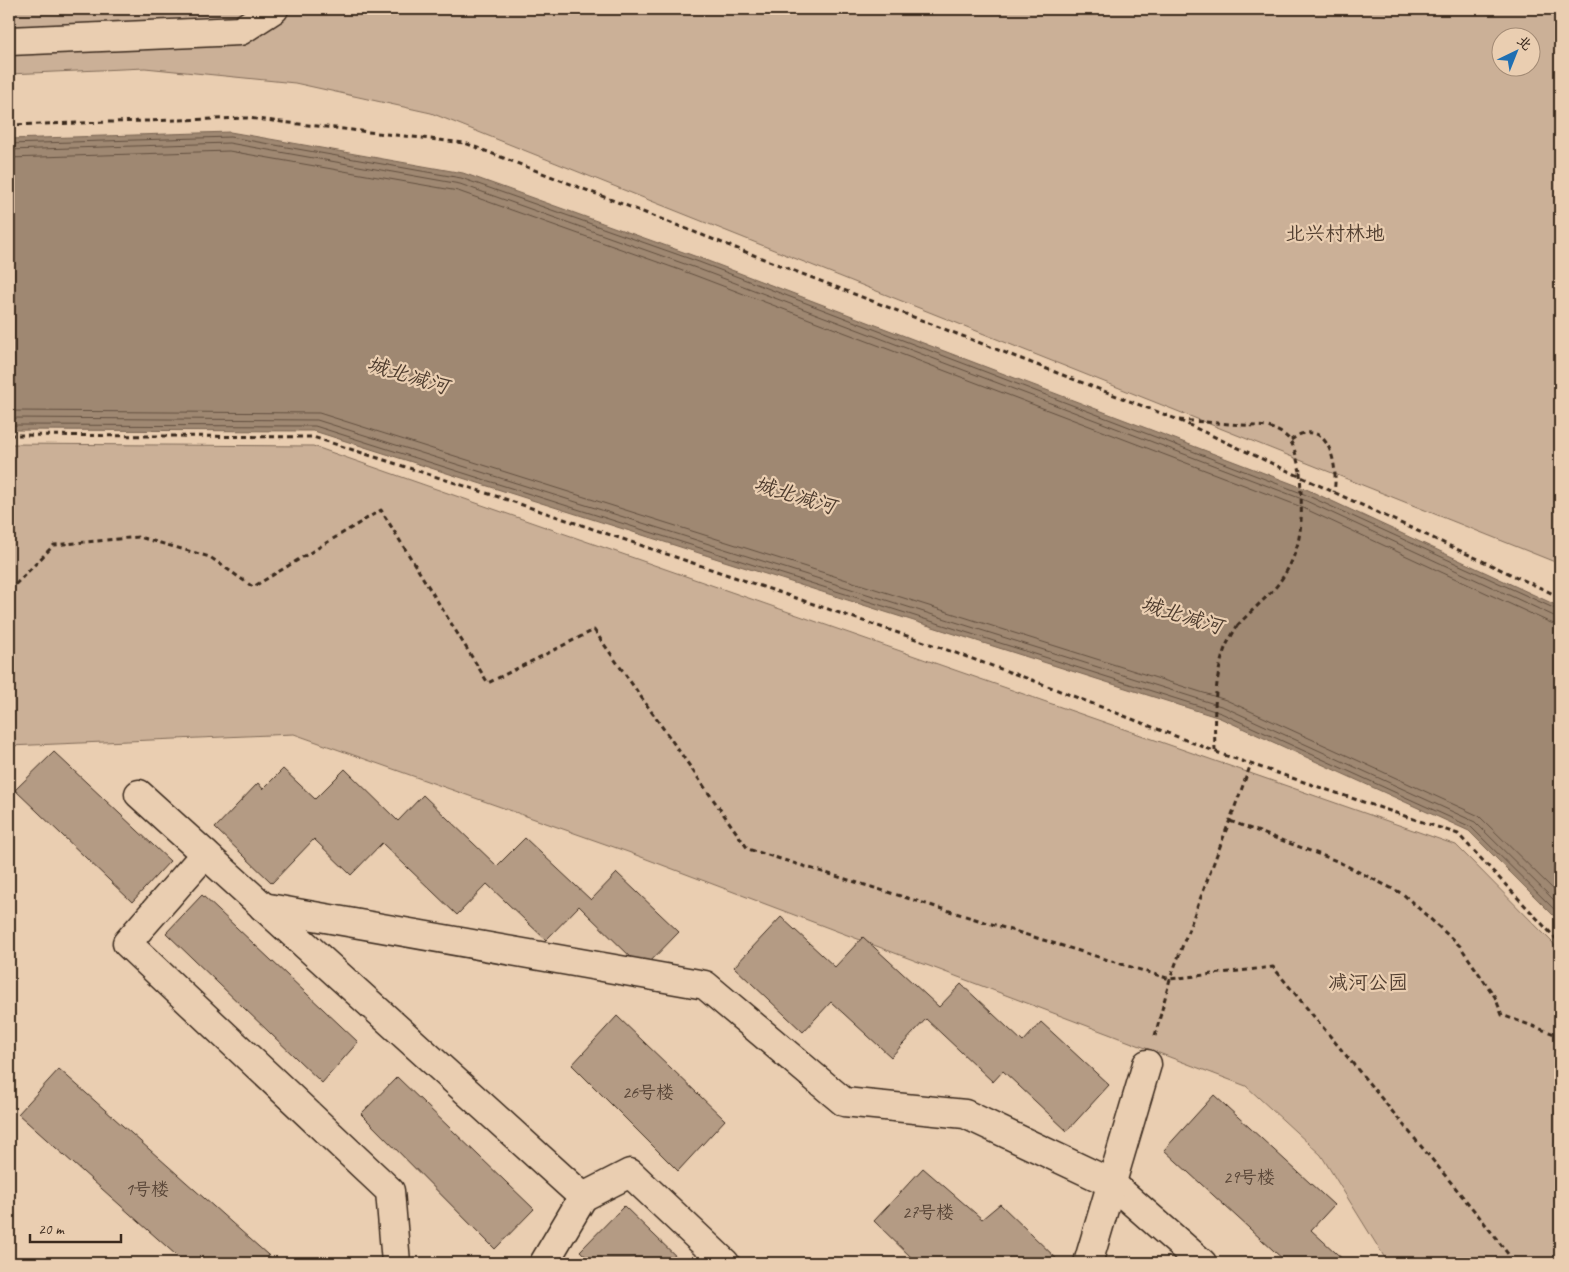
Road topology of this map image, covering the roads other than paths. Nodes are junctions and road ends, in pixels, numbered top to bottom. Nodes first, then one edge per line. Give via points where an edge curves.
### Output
1 (274, 9) edge
2 (9, 41) edge
3 (139, 794) dead end
4 (206, 854) junction
5 (263, 907) junction
6 (1147, 1064) road end
7 (1111, 1184) junction
8 (583, 1197) junction
9 (396, 1263) edge
10 (544, 1263) edge
11 (725, 1263) edge
12 (1088, 1263) edge
13 (1202, 1263) edge

1 - 2 street via 240,31
3 - 4 street
4 - 5 street
4 - 9 street via 128,943 390,1191
5 - 7 street via 705,985 844,1102 965,1114
5 - 8 street
6 - 7 street
7 - 12 street
7 - 13 street
8 - 10 street
8 - 11 street via 630,1173

